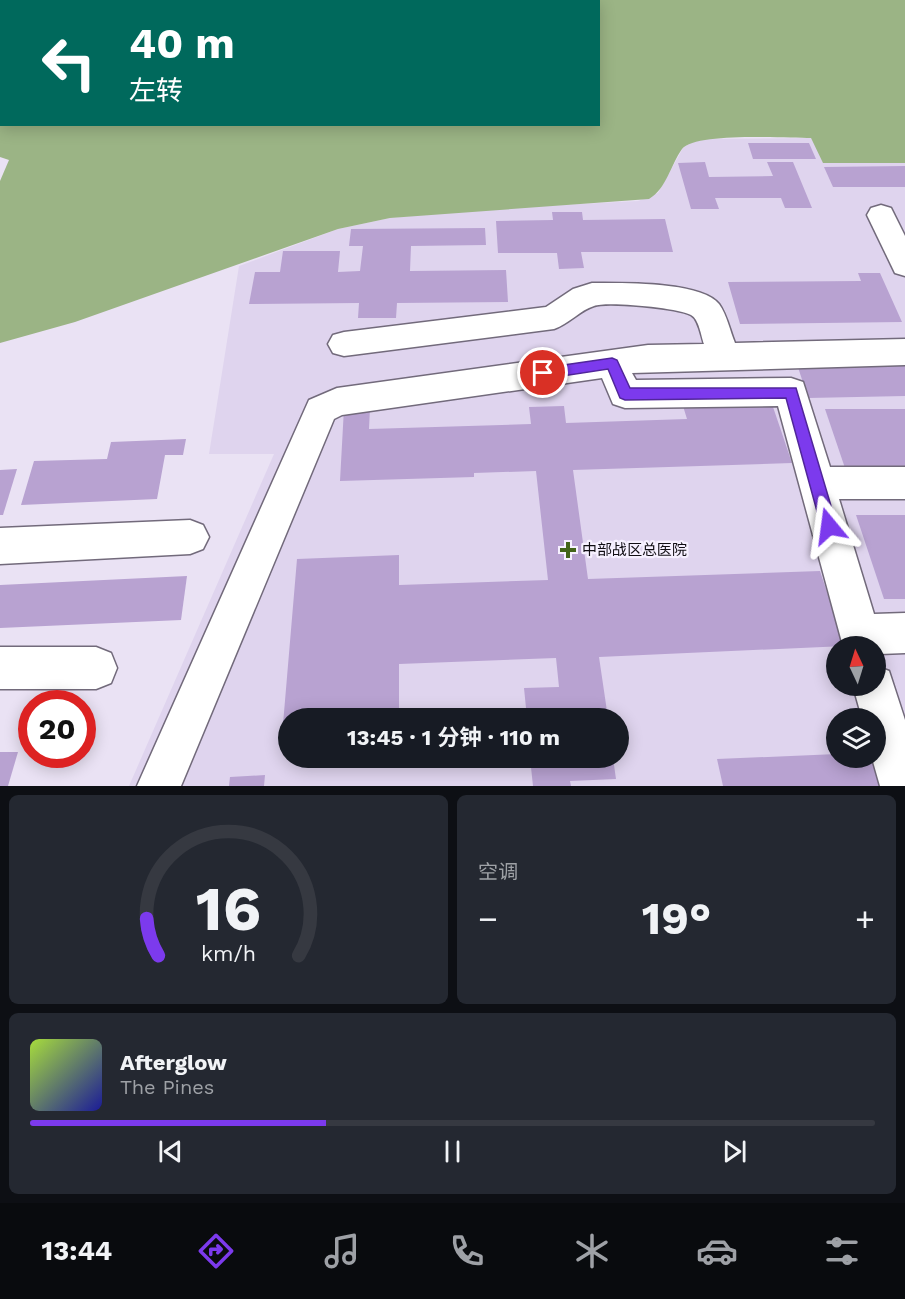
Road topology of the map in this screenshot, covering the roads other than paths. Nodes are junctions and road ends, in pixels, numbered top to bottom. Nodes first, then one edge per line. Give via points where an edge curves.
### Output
1 (881, 215) dead end
2 (905, 265) edge
3 (344, 344) dead end
4 (905, 352) edge
5 (724, 356) junction
6 (612, 363) junction
7 (817, 483) junction
8 (905, 483) edge
9 (190, 537) dead end
10 (0, 546) edge
11 (905, 633) edge
12 (860, 636) edge
13 (886, 636) edge
14 (0, 668) edge
15 (96, 668) dead end
16 (877, 696) edge
17 (159, 786) edge
18 (902, 786) edge

1 - 2 lane
3 - 5 lane via 533,321 554,317 584,297 620,294 665,296 701,306 710,314
4 - 5 lane
5 - 6 lane
6 - 7 lane via 625,394 791,392
6 - 17 lane via 337,402 321,410
7 - 8 lane
7 - 12 lane
9 - 10 lane
11 - 13 lane
14 - 15 lane
16 - 18 lane

